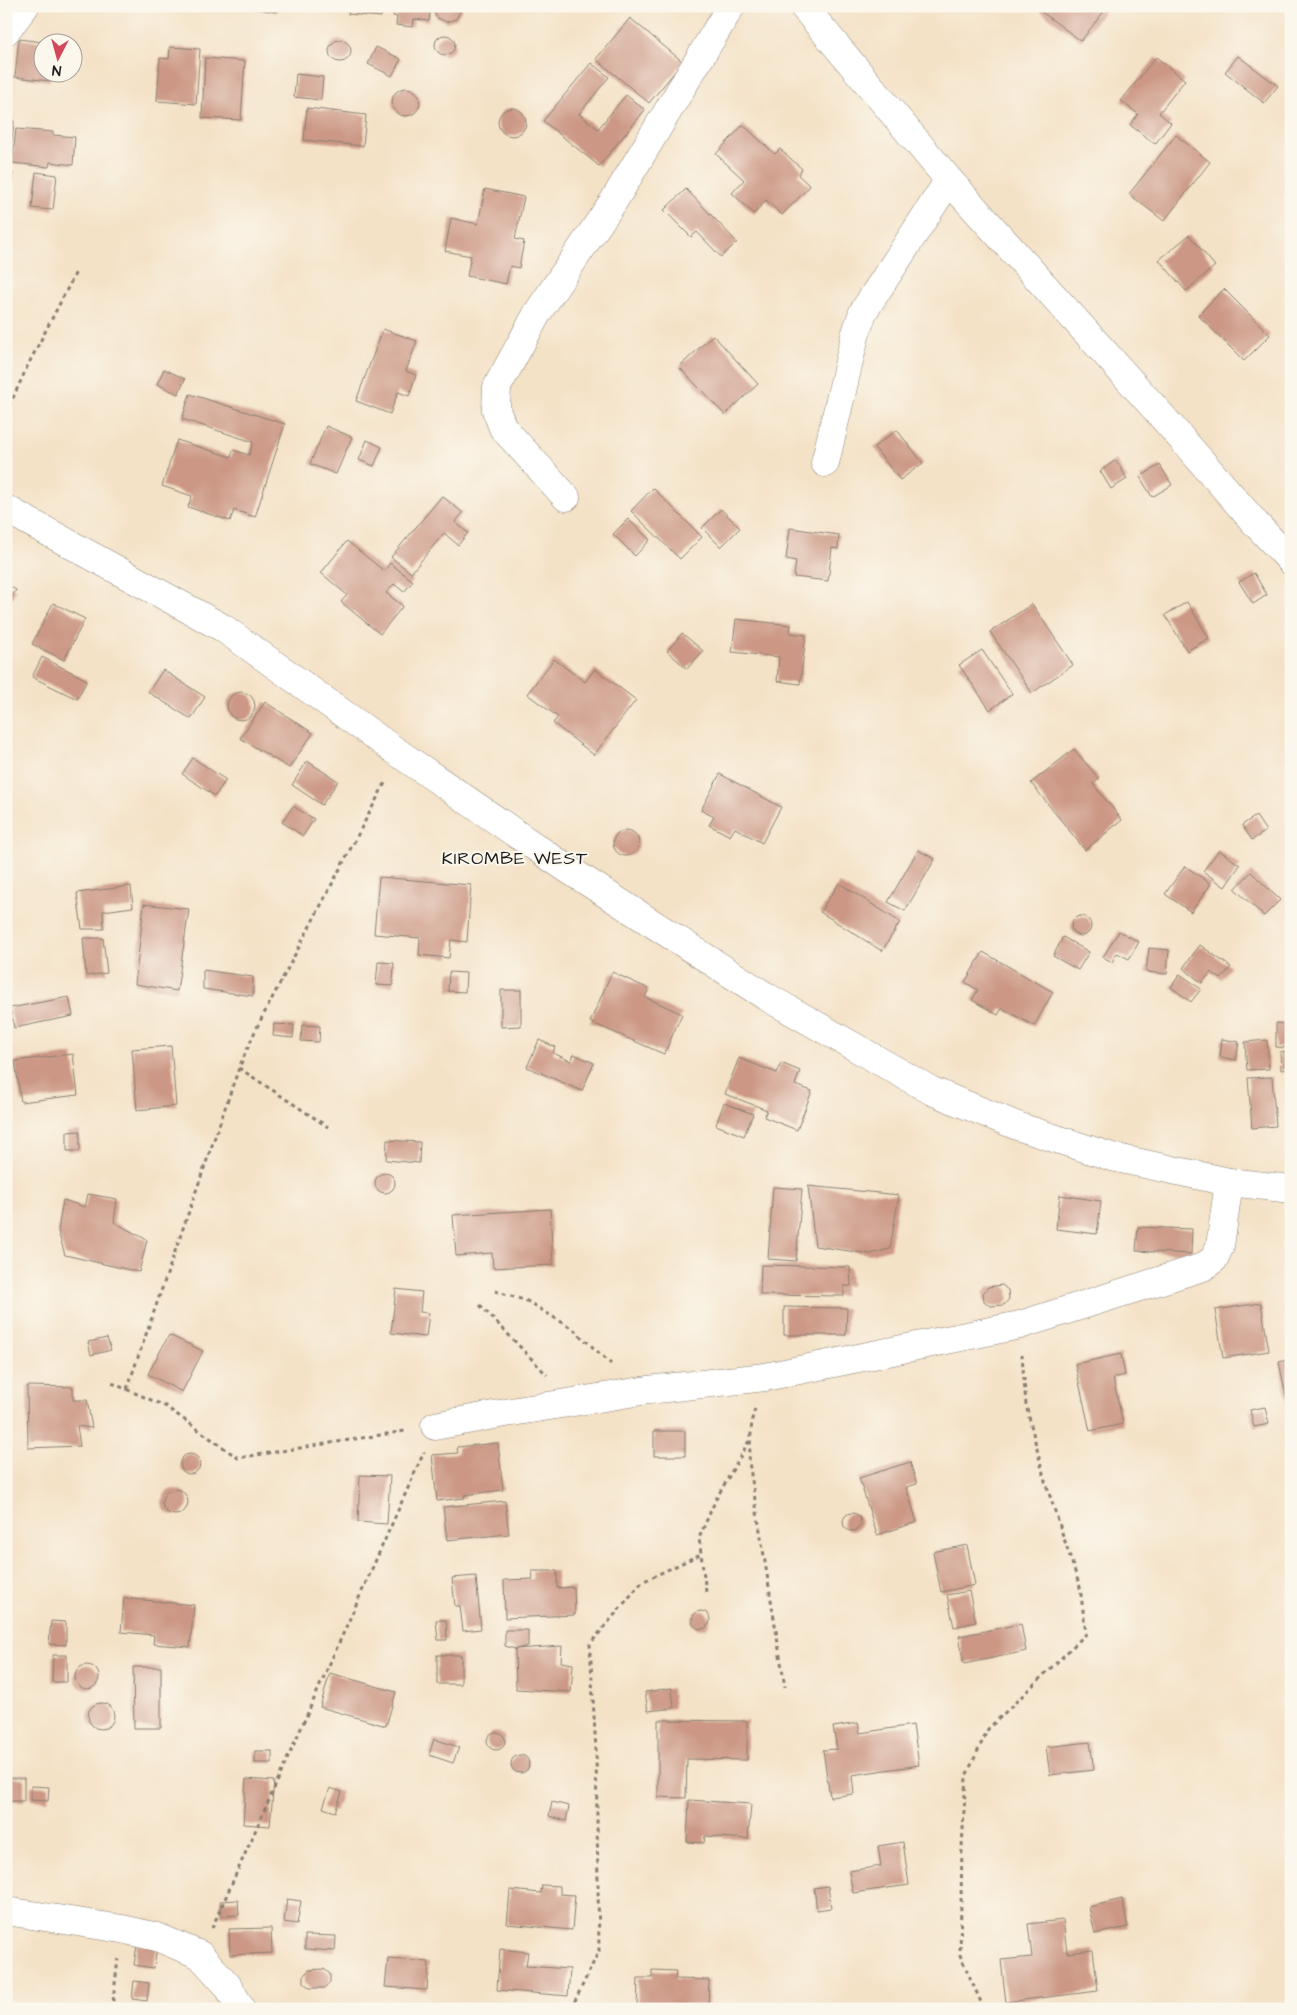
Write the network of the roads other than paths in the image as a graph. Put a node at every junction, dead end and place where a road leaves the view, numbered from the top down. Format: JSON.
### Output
{"nodes":[{"id":1,"x":25,"y":6,"type":"edge"},
{"id":2,"x":731,"y":6,"type":"edge"},
{"id":3,"x":803,"y":6,"type":"edge"},
{"id":4,"x":6,"y":30,"type":"edge"},
{"id":5,"x":949,"y":180,"type":"junction"},
{"id":6,"x":825,"y":463,"type":"dead end"},
{"id":7,"x":566,"y":497,"type":"dead end"},
{"id":8,"x":6,"y":509,"type":"edge"},
{"id":9,"x":1291,"y":560,"type":"edge"},
{"id":10,"x":1229,"y":1182,"type":"junction"},
{"id":11,"x":1291,"y":1188,"type":"edge"},
{"id":12,"x":435,"y":1426,"type":"road end"},
{"id":13,"x":6,"y":1911,"type":"edge"},
{"id":14,"x":241,"y":2009,"type":"edge"}],
"edges":[{"from":1,"to":4,"type":"street"},
{"from":2,"to":7,"type":"street"},
{"from":3,"to":5,"type":"street"},
{"from":5,"to":6,"type":"street"},
{"from":5,"to":9,"type":"street"},
{"from":8,"to":10,"type":"street"},
{"from":10,"to":11,"type":"street"},
{"from":10,"to":12,"type":"street"},
{"from":13,"to":14,"type":"street"}]}
